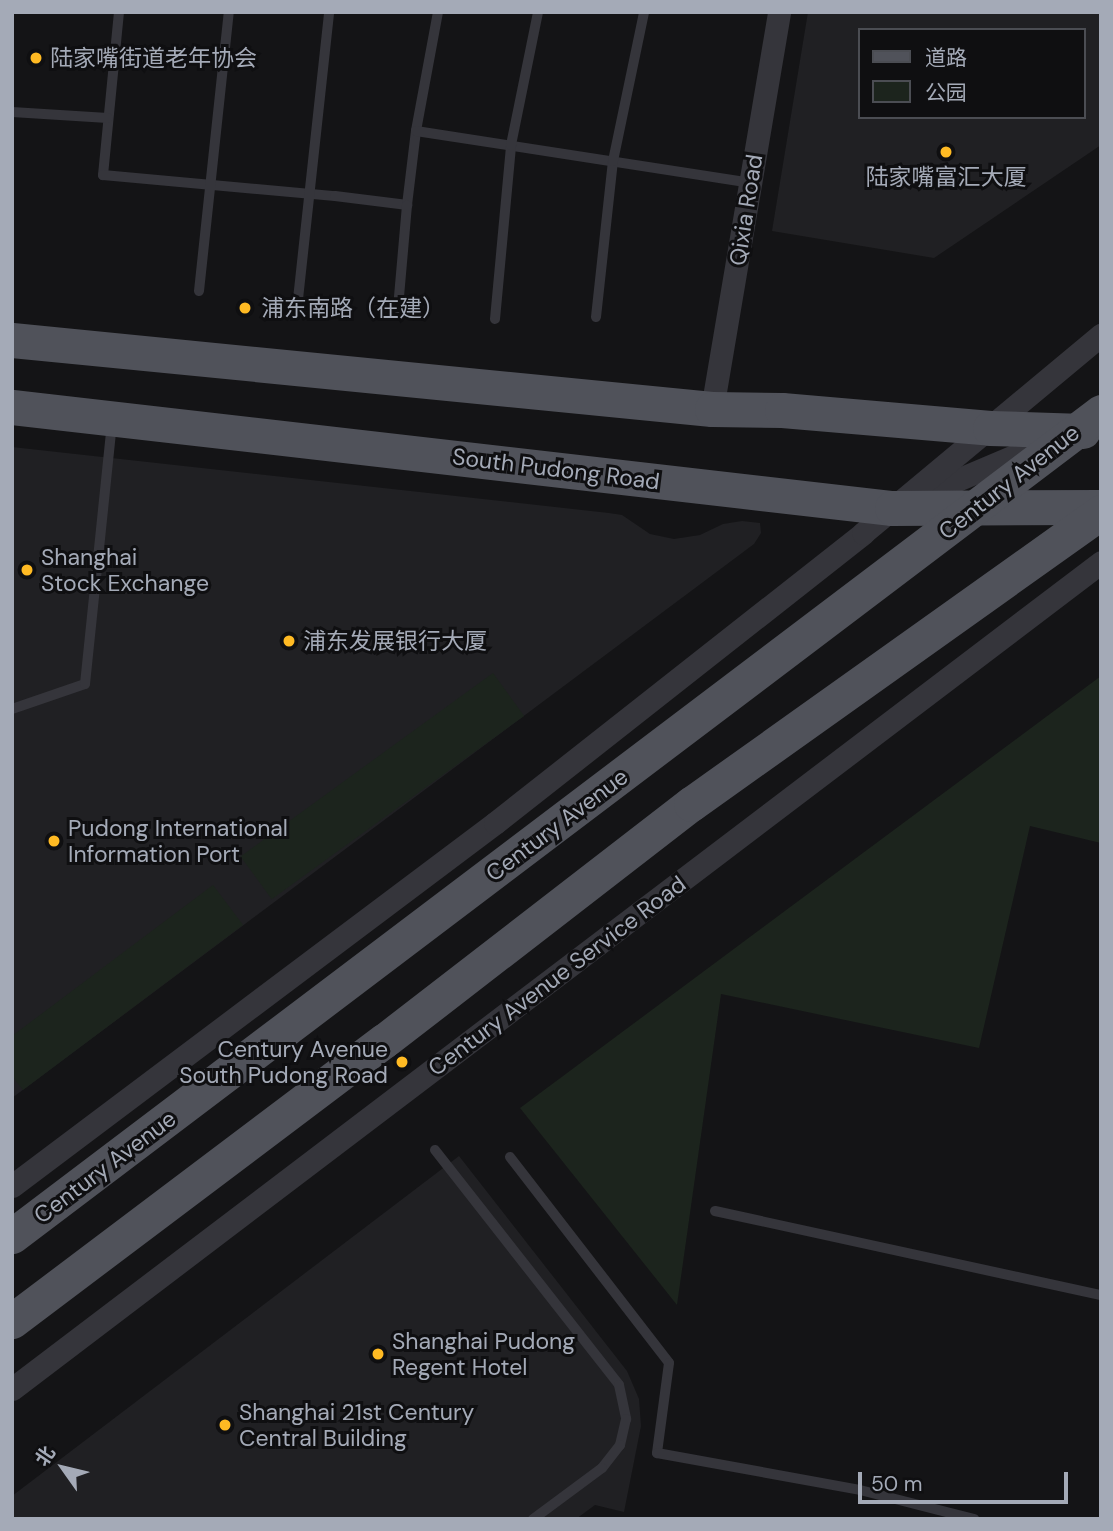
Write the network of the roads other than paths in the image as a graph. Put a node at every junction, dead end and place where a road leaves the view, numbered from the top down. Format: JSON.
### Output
{"nodes":[{"id":1,"x":119,"y":12,"type":"edge"},
{"id":2,"x":229,"y":12,"type":"edge"},
{"id":3,"x":329,"y":12,"type":"edge"},
{"id":4,"x":438,"y":12,"type":"edge"},
{"id":5,"x":538,"y":12,"type":"edge"},
{"id":6,"x":644,"y":12,"type":"edge"},
{"id":7,"x":779,"y":12,"type":"edge"},
{"id":8,"x":12,"y":112,"type":"edge"},
{"id":9,"x":108,"y":118,"type":"junction"},
{"id":10,"x":416,"y":131,"type":"junction"},
{"id":11,"x":512,"y":145,"type":"junction"},
{"id":12,"x":613,"y":161,"type":"junction"},
{"id":13,"x":750,"y":183,"type":"junction"},
{"id":14,"x":211,"y":185,"type":"junction"},
{"id":15,"x":310,"y":193,"type":"junction"},
{"id":16,"x":407,"y":205,"type":"junction"},
{"id":17,"x":199,"y":291,"type":"dead end"},
{"id":18,"x":298,"y":299,"type":"dead end"},
{"id":19,"x":398,"y":308,"type":"dead end"},
{"id":20,"x":596,"y":317,"type":"dead end"},
{"id":21,"x":495,"y":319,"type":"dead end"},
{"id":22,"x":1101,"y":335,"type":"edge"},
{"id":23,"x":12,"y":340,"type":"edge"},
{"id":24,"x":12,"y":407,"type":"edge"},
{"id":25,"x":712,"y":409,"type":"junction"},
{"id":26,"x":112,"y":418,"type":"junction"},
{"id":27,"x":1092,"y":425,"type":"edge"},
{"id":28,"x":989,"y":428,"type":"junction"},
{"id":29,"x":892,"y":508,"type":"junction"},
{"id":30,"x":976,"y":508,"type":"junction"},
{"id":31,"x":1101,"y":510,"type":"edge"},
{"id":32,"x":1101,"y":562,"type":"edge"},
{"id":33,"x":12,"y":709,"type":"edge"},
{"id":34,"x":435,"y":1150,"type":"dead end"},
{"id":35,"x":510,"y":1157,"type":"dead end"},
{"id":36,"x":12,"y":1186,"type":"edge"},
{"id":37,"x":715,"y":1211,"type":"dead end"},
{"id":38,"x":12,"y":1236,"type":"edge"},
{"id":39,"x":1101,"y":1295,"type":"edge"},
{"id":40,"x":12,"y":1321,"type":"edge"},
{"id":41,"x":12,"y":1389,"type":"edge"},
{"id":42,"x":533,"y":1519,"type":"edge"},
{"id":43,"x":974,"y":1519,"type":"edge"}],
"edges":[{"from":1,"to":9,"type":"lane"},
{"from":2,"to":14,"type":"lane"},
{"from":3,"to":15,"type":"lane"},
{"from":4,"to":10,"type":"lane"},
{"from":5,"to":11,"type":"lane"},
{"from":6,"to":12,"type":"lane"},
{"from":7,"to":13,"type":"street","name":"Qixia Road"},
{"from":8,"to":9,"type":"lane"},
{"from":9,"to":14,"type":"lane"},
{"from":10,"to":11,"type":"lane"},
{"from":10,"to":16,"type":"lane"},
{"from":11,"to":12,"type":"lane"},
{"from":11,"to":21,"type":"lane"},
{"from":12,"to":13,"type":"lane"},
{"from":12,"to":20,"type":"lane"},
{"from":13,"to":25,"type":"street","name":"Qixia Road"},
{"from":14,"to":15,"type":"lane"},
{"from":14,"to":17,"type":"lane"},
{"from":15,"to":16,"type":"lane"},
{"from":15,"to":18,"type":"lane"},
{"from":16,"to":19,"type":"lane"},
{"from":22,"to":28,"type":"street"},
{"from":23,"to":25,"type":"main road"},
{"from":24,"to":26,"type":"main road","name":"South Pudong Road"},
{"from":25,"to":28,"type":"main road"},
{"from":26,"to":29,"type":"main road","name":"South Pudong Road"},
{"from":26,"to":33,"type":"lane"},
{"from":27,"to":28,"type":"main road"},
{"from":27,"to":29,"type":"street"},
{"from":27,"to":30,"type":"main road","name":"Century Avenue"},
{"from":28,"to":29,"type":"street"},
{"from":29,"to":30,"type":"main road","name":"South Pudong Road"},
{"from":29,"to":36,"type":"street"},
{"from":30,"to":31,"type":"main road","name":"South Pudong Road"},
{"from":30,"to":38,"type":"main road","name":"Century Avenue"},
{"from":31,"to":40,"type":"main road"},
{"from":32,"to":41,"type":"street","name":"Century Avenue Service Road"},
{"from":34,"to":42,"type":"lane"},
{"from":35,"to":43,"type":"lane"},
{"from":37,"to":39,"type":"lane"}]}
